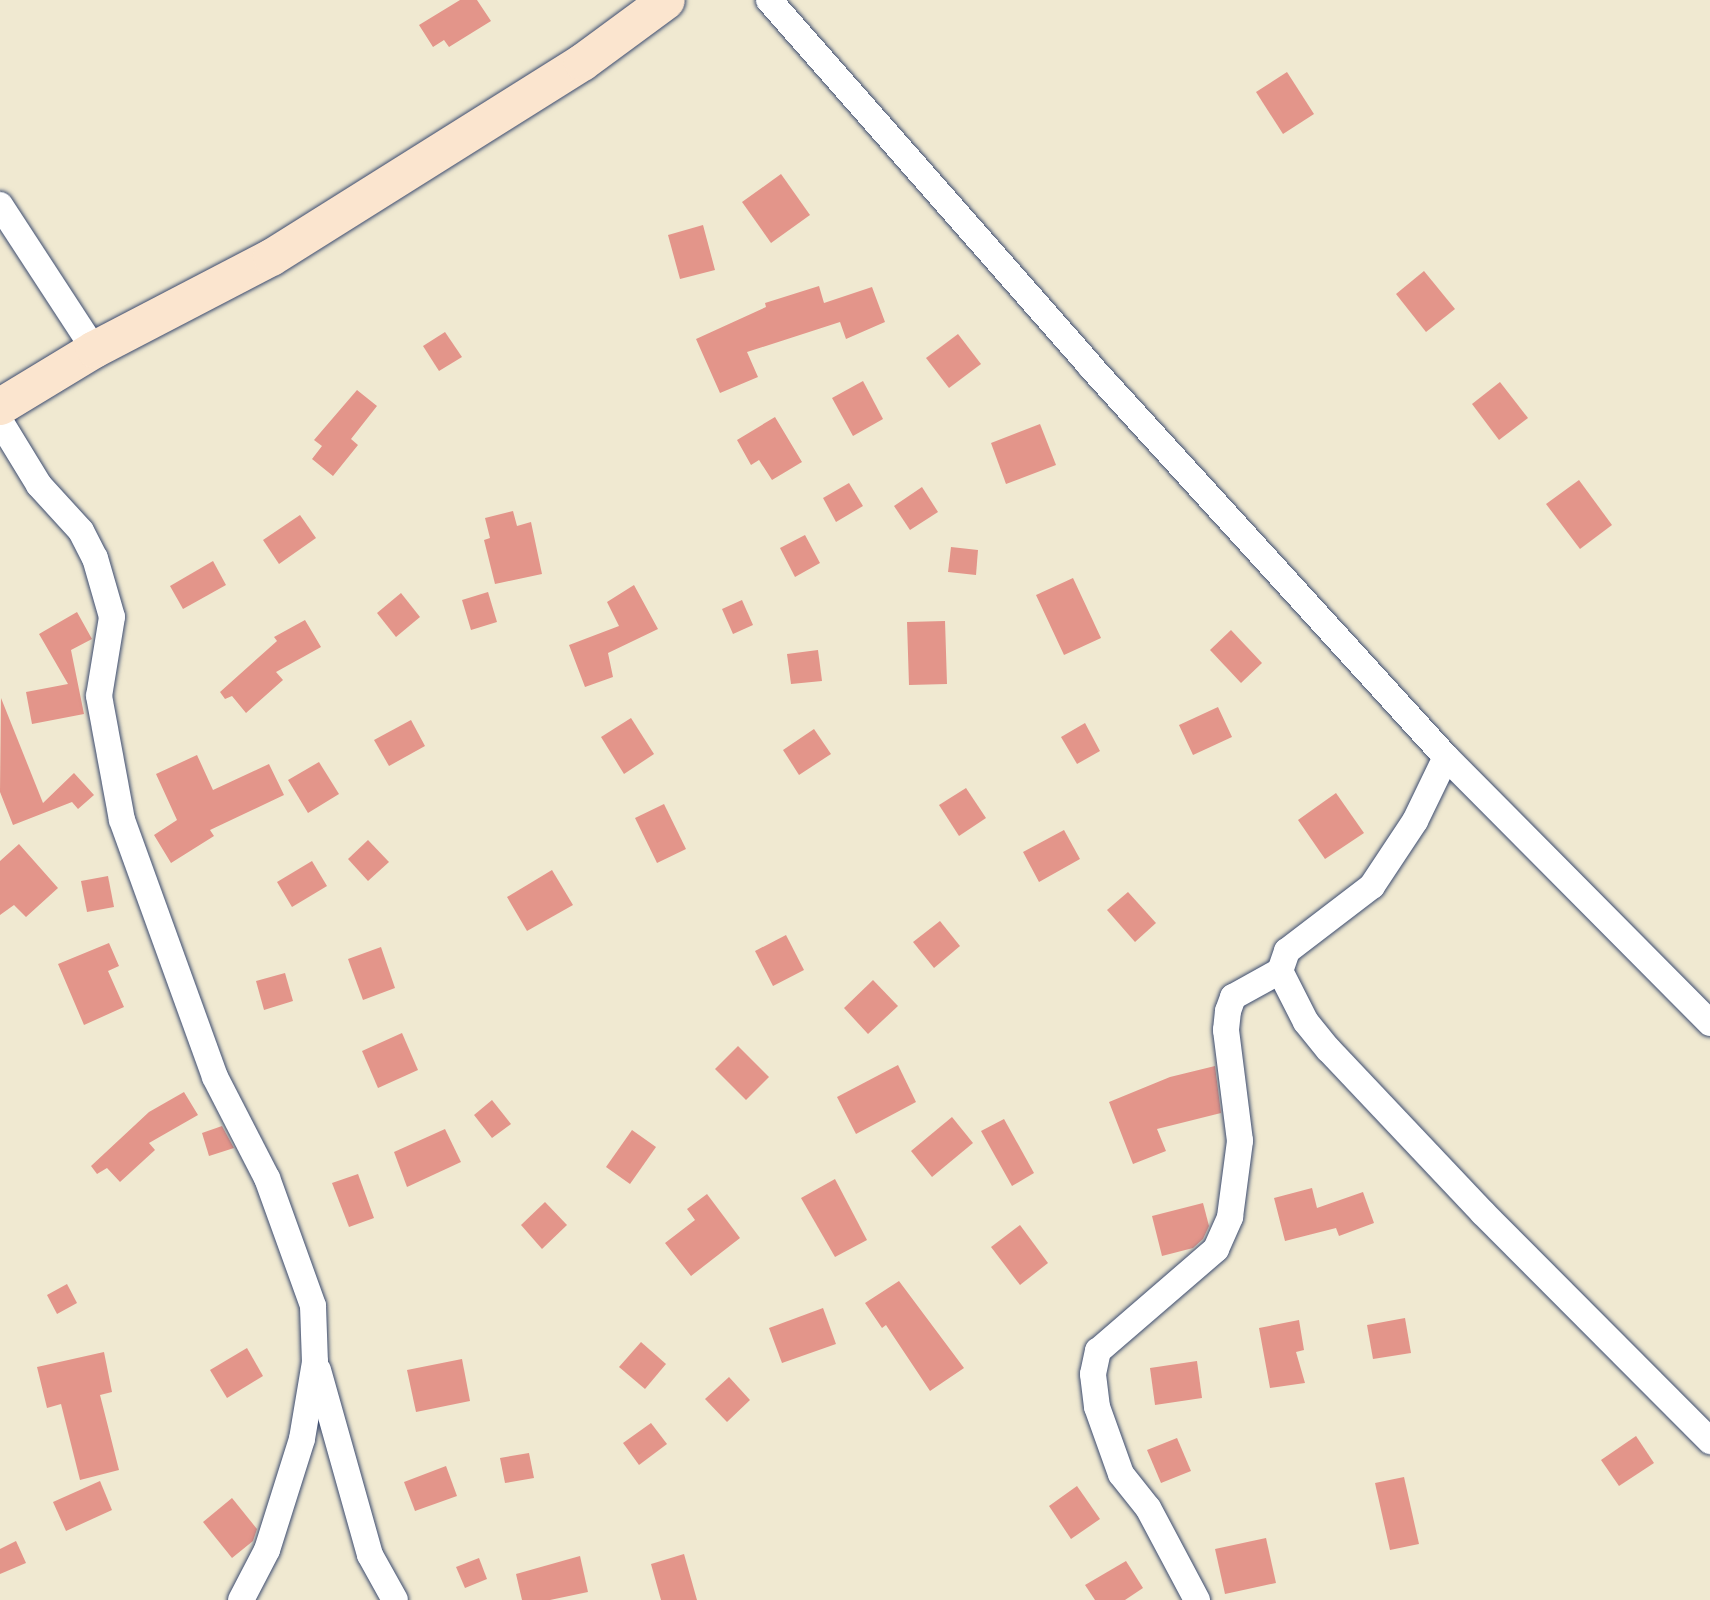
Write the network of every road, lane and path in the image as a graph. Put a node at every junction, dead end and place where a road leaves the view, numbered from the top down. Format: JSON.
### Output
{"nodes":[{"id":1,"x":666,"y":0,"type":"edge"},
{"id":2,"x":769,"y":0,"type":"edge"},
{"id":3,"x":0,"y":205,"type":"edge"},
{"id":4,"x":94,"y":349,"type":"junction"},
{"id":5,"x":0,"y":405,"type":"edge"},
{"id":6,"x":0,"y":421,"type":"edge"},
{"id":7,"x":1446,"y":757,"type":"junction"},
{"id":8,"x":1280,"y":971,"type":"junction"},
{"id":9,"x":1710,"y":1023,"type":"edge"},
{"id":10,"x":315,"y":1362,"type":"junction"},
{"id":11,"x":1710,"y":1441,"type":"edge"},
{"id":12,"x":241,"y":1600,"type":"edge"},
{"id":13,"x":395,"y":1600,"type":"edge"},
{"id":14,"x":1197,"y":1600,"type":"edge"}],
"edges":[{"from":1,"to":4,"type":"main road"},
{"from":2,"to":7,"type":"street"},
{"from":3,"to":4,"type":"street"},
{"from":4,"to":5,"type":"main road"},
{"from":6,"to":10,"type":"street"},
{"from":7,"to":8,"type":"street"},
{"from":7,"to":9,"type":"street"},
{"from":8,"to":11,"type":"street"},
{"from":8,"to":14,"type":"street"},
{"from":10,"to":12,"type":"street"},
{"from":10,"to":13,"type":"street"}]}
